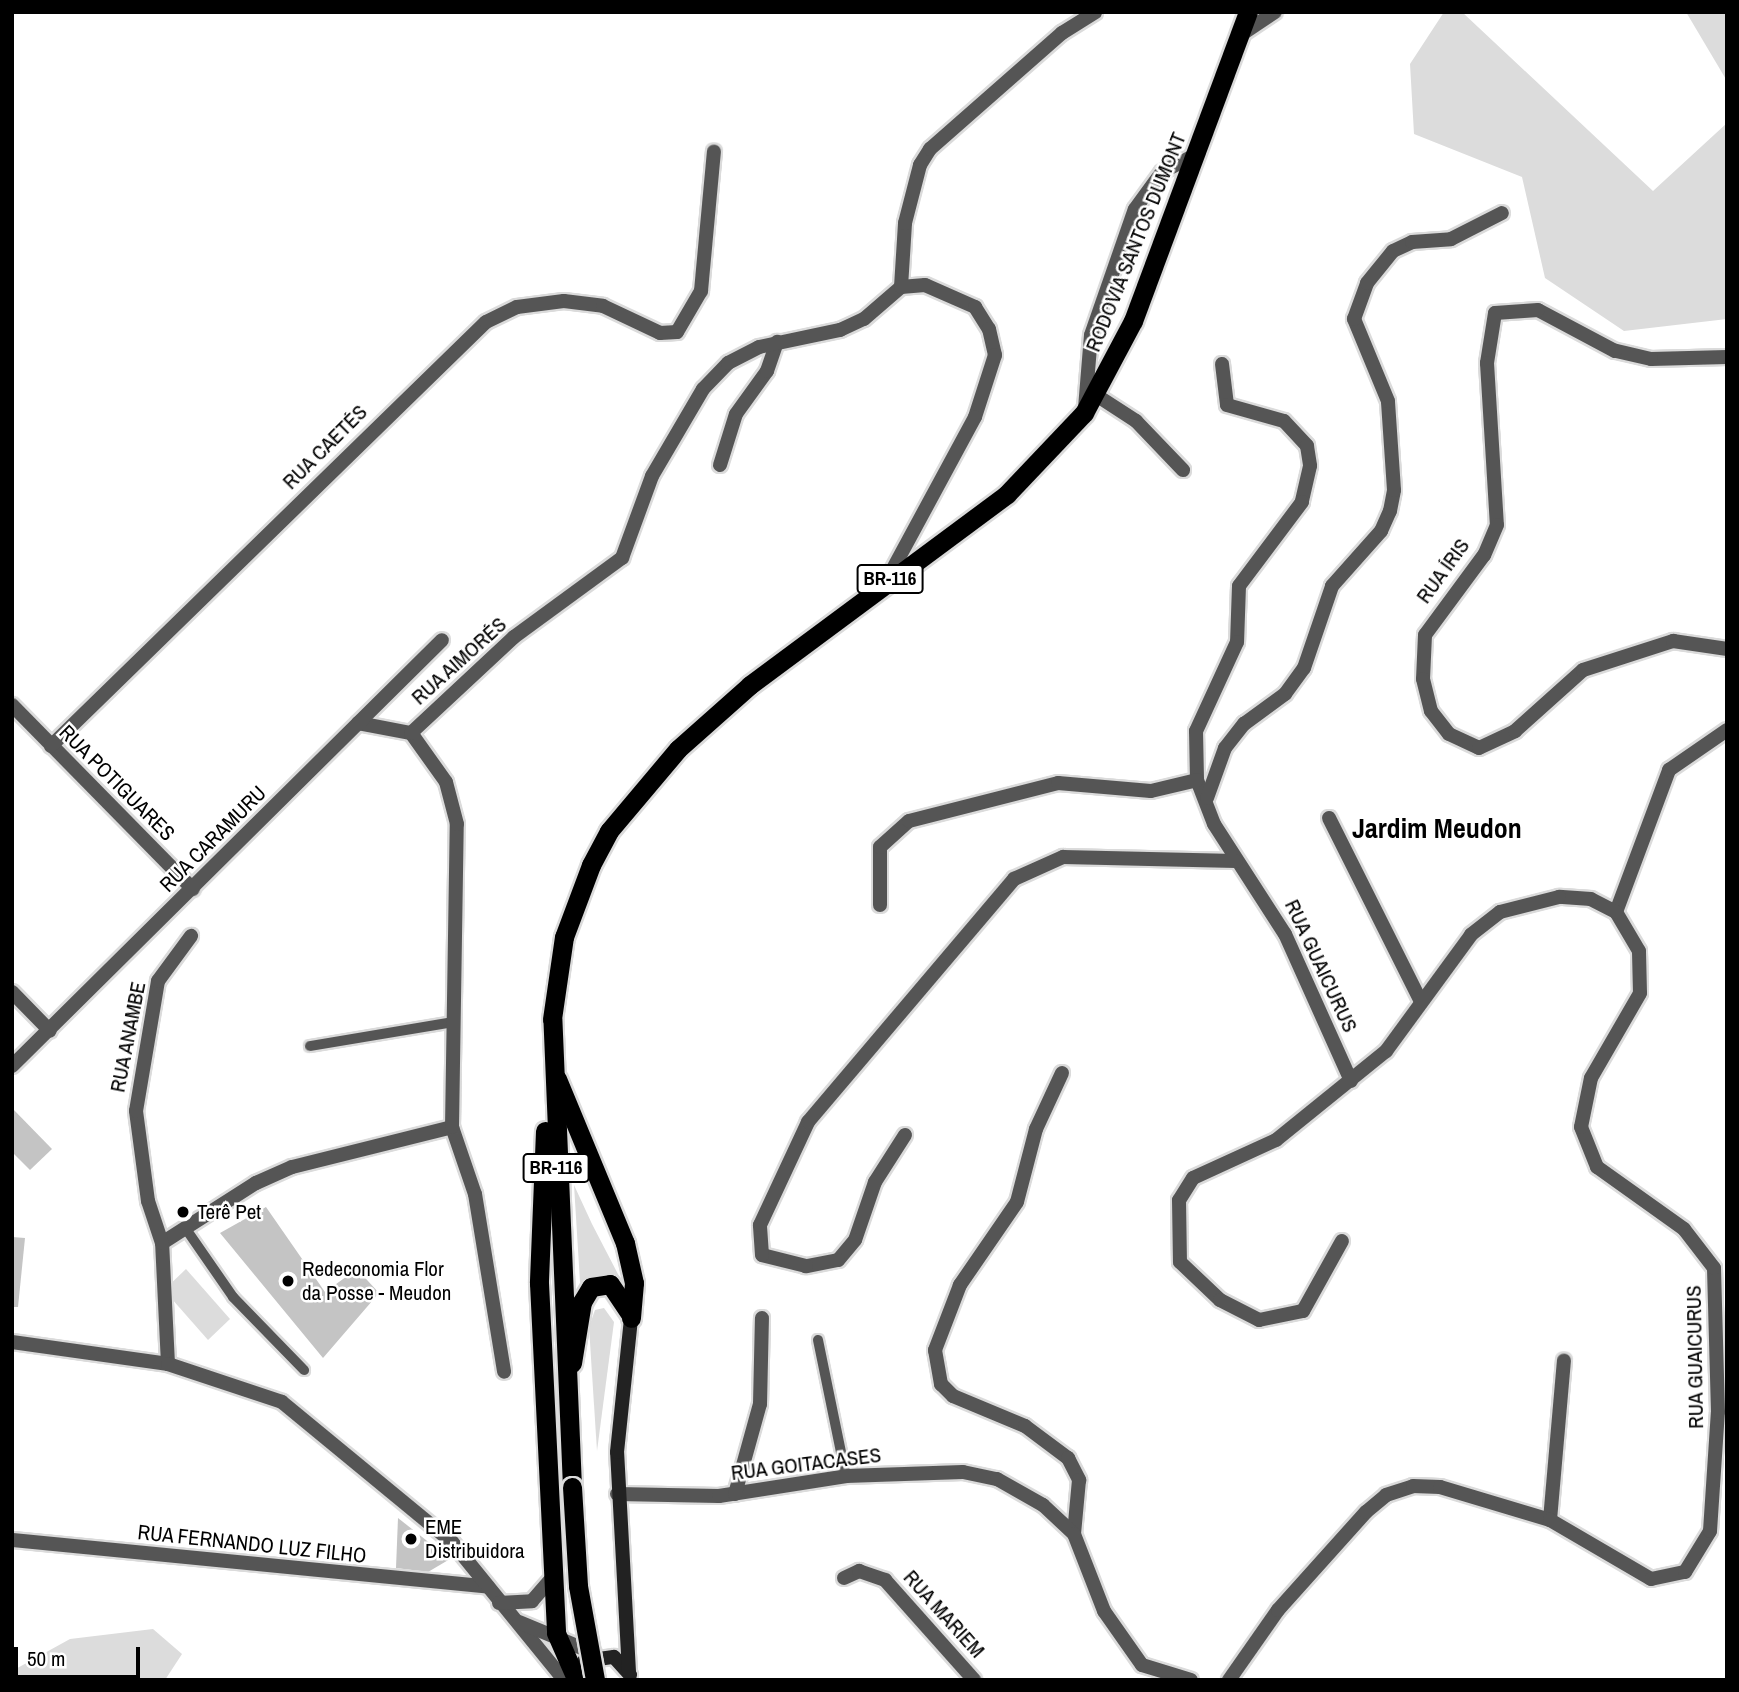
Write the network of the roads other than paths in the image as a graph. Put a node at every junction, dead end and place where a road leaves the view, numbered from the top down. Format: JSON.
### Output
{"nodes":[{"id":1,"x":1095,"y":12,"type":"edge"},
{"id":2,"x":1248,"y":12,"type":"edge"},
{"id":3,"x":1276,"y":12,"type":"edge"},
{"id":4,"x":1239,"y":36,"type":"junction"},
{"id":5,"x":714,"y":152,"type":"dead end"},
{"id":6,"x":1197,"y":154,"type":"junction"},
{"id":7,"x":1502,"y":213,"type":"dead end"},
{"id":8,"x":901,"y":287,"type":"junction"},
{"id":9,"x":777,"y":342,"type":"junction"},
{"id":10,"x":1727,"y":357,"type":"edge"},
{"id":11,"x":1222,"y":364,"type":"dead end"},
{"id":12,"x":1096,"y":395,"type":"junction"},
{"id":13,"x":1084,"y":413,"type":"junction"},
{"id":14,"x":720,"y":465,"type":"dead end"},
{"id":15,"x":1183,"y":470,"type":"dead end"},
{"id":16,"x":887,"y":581,"type":"junction"},
{"id":17,"x":442,"y":640,"type":"dead end"},
{"id":18,"x":1727,"y":649,"type":"edge"},
{"id":19,"x":12,"y":705,"type":"edge"},
{"id":20,"x":358,"y":723,"type":"junction"},
{"id":21,"x":1727,"y":730,"type":"edge"},
{"id":22,"x":411,"y":733,"type":"junction"},
{"id":23,"x":51,"y":746,"type":"junction"},
{"id":24,"x":1197,"y":780,"type":"junction"},
{"id":25,"x":1207,"y":798,"type":"junction"},
{"id":26,"x":1329,"y":818,"type":"dead end"},
{"id":27,"x":1236,"y":861,"type":"junction"},
{"id":28,"x":193,"y":889,"type":"junction"},
{"id":29,"x":880,"y":905,"type":"dead end"},
{"id":30,"x":1616,"y":912,"type":"junction"},
{"id":31,"x":191,"y":936,"type":"dead end"},
{"id":32,"x":12,"y":992,"type":"edge"},
{"id":33,"x":1421,"y":1002,"type":"junction"},
{"id":34,"x":453,"y":1023,"type":"junction"},
{"id":35,"x":50,"y":1031,"type":"junction"},
{"id":36,"x":310,"y":1046,"type":"dead end"},
{"id":37,"x":12,"y":1066,"type":"edge"},
{"id":38,"x":552,"y":1066,"type":"junction"},
{"id":39,"x":1062,"y":1073,"type":"dead end"},
{"id":40,"x":1351,"y":1081,"type":"junction"},
{"id":41,"x":452,"y":1127,"type":"junction"},
{"id":42,"x":905,"y":1135,"type":"dead end"},
{"id":43,"x":186,"y":1229,"type":"junction"},
{"id":44,"x":1342,"y":1241,"type":"dead end"},
{"id":45,"x":162,"y":1243,"type":"junction"},
{"id":46,"x":631,"y":1318,"type":"junction"},
{"id":47,"x":762,"y":1318,"type":"dead end"},
{"id":48,"x":818,"y":1340,"type":"dead end"},
{"id":49,"x":12,"y":1342,"type":"edge"},
{"id":50,"x":1563,"y":1361,"type":"dead end"},
{"id":51,"x":168,"y":1364,"type":"junction"},
{"id":52,"x":303,"y":1370,"type":"dead end"},
{"id":53,"x":504,"y":1372,"type":"dead end"},
{"id":54,"x":566,"y":1385,"type":"junction"},
{"id":55,"x":1722,"y":1412,"type":"edge"},
{"id":56,"x":846,"y":1476,"type":"junction"},
{"id":57,"x":617,"y":1494,"type":"junction"},
{"id":58,"x":735,"y":1494,"type":"junction"},
{"id":59,"x":1550,"y":1520,"type":"junction"},
{"id":60,"x":1074,"y":1534,"type":"junction"},
{"id":61,"x":12,"y":1540,"type":"edge"},
{"id":62,"x":556,"y":1574,"type":"junction"},
{"id":63,"x":844,"y":1578,"type":"dead end"},
{"id":64,"x":488,"y":1587,"type":"junction"},
{"id":65,"x":499,"y":1603,"type":"junction"},
{"id":66,"x":518,"y":1622,"type":"junction"},
{"id":67,"x":627,"y":1627,"type":"junction"},
{"id":68,"x":556,"y":1633,"type":"junction"},
{"id":69,"x":597,"y":1655,"type":"junction"},
{"id":70,"x":614,"y":1657,"type":"junction"},
{"id":71,"x":630,"y":1676,"type":"edge"},
{"id":72,"x":570,"y":1678,"type":"edge"},
{"id":73,"x":595,"y":1680,"type":"edge"},
{"id":74,"x":974,"y":1680,"type":"edge"},
{"id":75,"x":1191,"y":1680,"type":"edge"},
{"id":76,"x":1229,"y":1680,"type":"edge"}],
"edges":[{"from":1,"to":8,"type":"street"},
{"from":2,"to":4,"type":"highway","name":"RODOVIA SANTOS DUMONT","number":"BR-116"},
{"from":3,"to":4,"type":"street"},
{"from":4,"to":6,"type":"highway","name":"RODOVIA SANTOS DUMONT","number":"BR-116"},
{"from":5,"to":23,"type":"street","name":"RUA CAETÉS"},
{"from":6,"to":12,"type":"highway","name":"RODOVIA SANTOS DUMONT","number":"BR-116"},
{"from":6,"to":13,"type":"street"},
{"from":7,"to":25,"type":"street"},
{"from":8,"to":9,"type":"street","name":"RUA AIMORÉS"},
{"from":8,"to":16,"type":"street"},
{"from":9,"to":14,"type":"street"},
{"from":9,"to":22,"type":"street","name":"RUA AIMORÉS"},
{"from":10,"to":18,"type":"street","name":"RUA ÍRIS"},
{"from":11,"to":24,"type":"street"},
{"from":12,"to":13,"type":"highway","name":"RODOVIA SANTOS DUMONT","number":"BR-116"},
{"from":12,"to":15,"type":"street"},
{"from":13,"to":16,"type":"highway","name":"RODOVIA SANTOS DUMONT","number":"BR-116"},
{"from":16,"to":38,"type":"highway","name":"RODOVIA SANTOS DUMONT","number":"BR-116"},
{"from":17,"to":20,"type":"street","name":"RUA CARAMURU"},
{"from":19,"to":23,"type":"street","name":"RUA POTIGUARES"},
{"from":20,"to":22,"type":"street"},
{"from":20,"to":28,"type":"street","name":"RUA CARAMURU"},
{"from":21,"to":30,"type":"street"},
{"from":22,"to":34,"type":"street","name":"RUA AIMORÉS"},
{"from":23,"to":28,"type":"street","name":"RUA POTIGUARES"},
{"from":24,"to":25,"type":"street","name":"RUA GUAICURUS"},
{"from":24,"to":29,"type":"street"},
{"from":25,"to":27,"type":"street","name":"RUA GUAICURUS"},
{"from":26,"to":33,"type":"street"},
{"from":27,"to":40,"type":"street","name":"RUA GUAICURUS"},
{"from":27,"to":42,"type":"street"},
{"from":28,"to":35,"type":"street","name":"RUA CARAMURU"},
{"from":30,"to":33,"type":"street"},
{"from":30,"to":55,"type":"street","name":"RUA GUAICURUS"},
{"from":31,"to":45,"type":"street","name":"RUA ANAMBE"},
{"from":32,"to":35,"type":"street"},
{"from":33,"to":40,"type":"street"},
{"from":34,"to":36,"type":"lane"},
{"from":34,"to":41,"type":"street","name":"RUA AIMORÉS"},
{"from":35,"to":37,"type":"street","name":"RUA CARAMURU"},
{"from":38,"to":46,"type":"highway"},
{"from":38,"to":54,"type":"highway","name":"RODOVIA SANTOS DUMONT","number":"BR-116"},
{"from":38,"to":62,"type":"highway"},
{"from":39,"to":60,"type":"street"},
{"from":40,"to":44,"type":"street"},
{"from":41,"to":43,"type":"street"},
{"from":41,"to":53,"type":"street","name":"RUA AIMORÉS"},
{"from":43,"to":45,"type":"street"},
{"from":43,"to":52,"type":"lane"},
{"from":45,"to":51,"type":"street","name":"RUA ANAMBE"},
{"from":46,"to":54,"type":"highway"},
{"from":46,"to":57,"type":"main road"},
{"from":47,"to":58,"type":"street"},
{"from":48,"to":56,"type":"lane"},
{"from":49,"to":51,"type":"street"},
{"from":50,"to":59,"type":"street"},
{"from":51,"to":64,"type":"street"},
{"from":54,"to":73,"type":"highway","number":"BR-116","bridge":true},
{"from":55,"to":59,"type":"street","name":"RUA GUAICURUS"},
{"from":56,"to":58,"type":"street","name":"RUA GOITACASES"},
{"from":56,"to":60,"type":"street","name":"RUA GOITACASES"},
{"from":57,"to":58,"type":"street","name":"RUA GOITACASES"},
{"from":57,"to":67,"type":"main road"},
{"from":59,"to":76,"type":"street","name":"RUA GUAICURUS"},
{"from":60,"to":75,"type":"street","name":"RUA GOITACASES"},
{"from":61,"to":64,"type":"street","name":"RUA FERNANDO LUZ FILHO"},
{"from":62,"to":65,"type":"street"},
{"from":62,"to":68,"type":"highway"},
{"from":63,"to":74,"type":"street","name":"RUA MARIEM"},
{"from":64,"to":65,"type":"street"},
{"from":65,"to":66,"type":"street"},
{"from":66,"to":68,"type":"street"},
{"from":66,"to":72,"type":"street"},
{"from":67,"to":70,"type":"main road"},
{"from":67,"to":71,"type":"main road"},
{"from":68,"to":69,"type":"street"},
{"from":68,"to":72,"type":"highway"},
{"from":69,"to":70,"type":"main road"},
{"from":69,"to":72,"type":"main road"},
{"from":70,"to":71,"type":"main road"}]}
